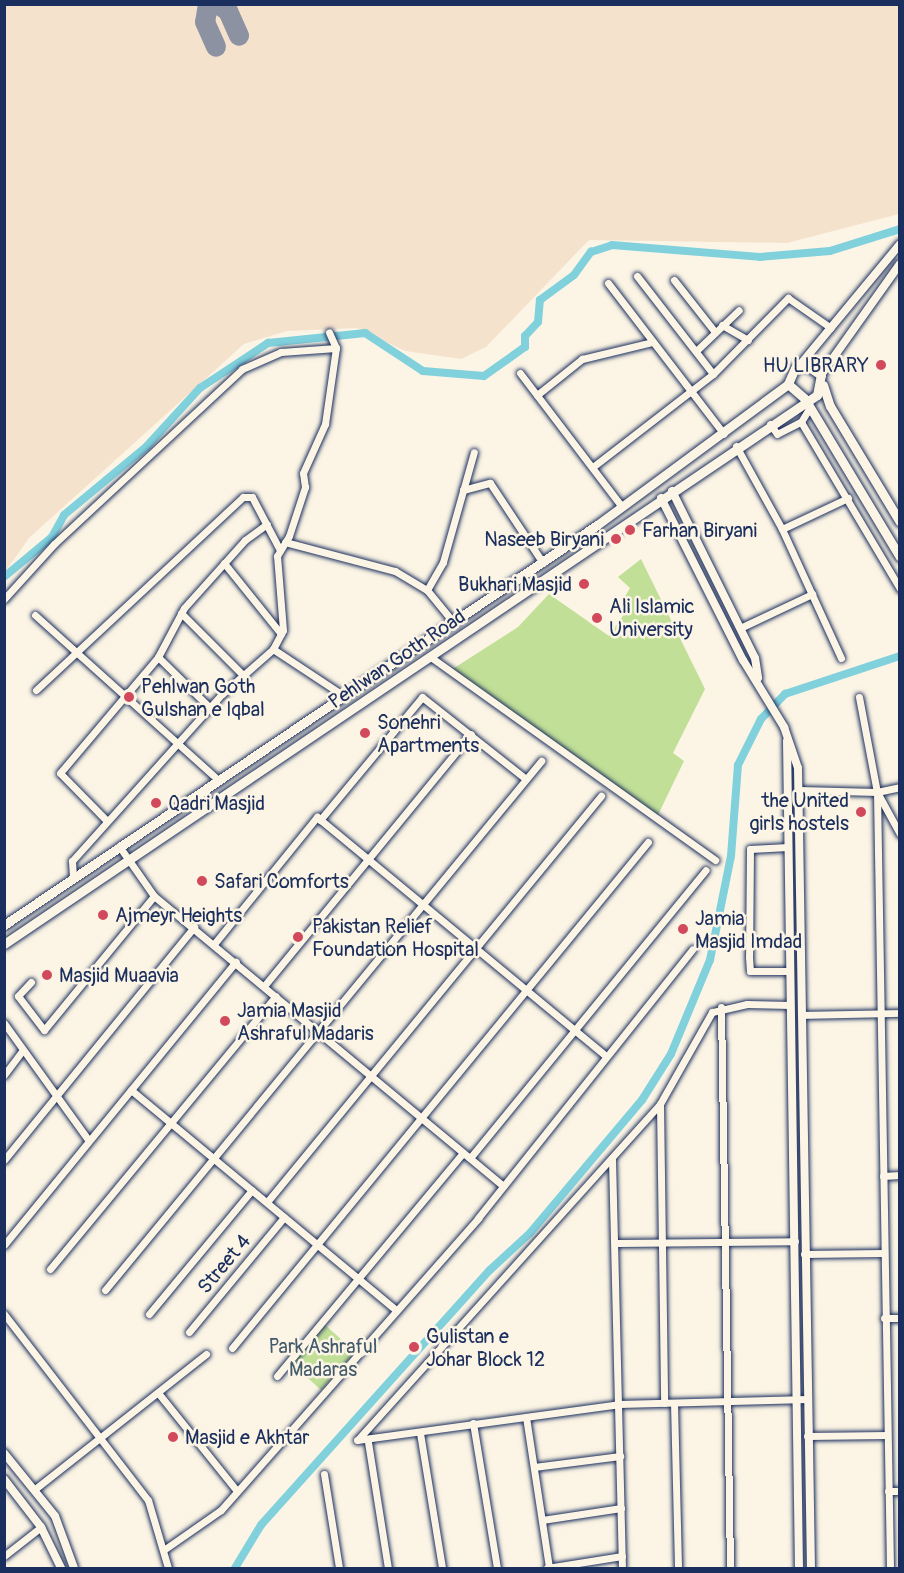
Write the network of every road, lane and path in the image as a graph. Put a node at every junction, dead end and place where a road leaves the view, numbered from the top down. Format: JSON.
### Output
{"nodes":[{"id":1,"x":900,"y":244,"type":"edge"},
{"id":2,"x":900,"y":264,"type":"edge"},
{"id":3,"x":637,"y":276,"type":"dead end"},
{"id":4,"x":674,"y":280,"type":"dead end"},
{"id":5,"x":608,"y":283,"type":"dead end"},
{"id":6,"x":739,"y":310,"type":"dead end"},
{"id":7,"x":722,"y":325,"type":"junction"},
{"id":8,"x":831,"y":328,"type":"junction"},
{"id":9,"x":329,"y":332,"type":"dead end"},
{"id":10,"x":715,"y":332,"type":"junction"},
{"id":11,"x":748,"y":340,"type":"junction"},
{"id":12,"x":653,"y":342,"type":"junction"},
{"id":13,"x":335,"y":345,"type":"junction"},
{"id":14,"x":696,"y":351,"type":"junction"},
{"id":15,"x":800,"y":365,"type":"junction"},
{"id":16,"x":520,"y":373,"type":"dead end"},
{"id":17,"x":713,"y":374,"type":"junction"},
{"id":18,"x":822,"y":380,"type":"junction"},
{"id":19,"x":788,"y":384,"type":"junction"},
{"id":20,"x":692,"y":392,"type":"junction"},
{"id":21,"x":537,"y":395,"type":"junction"},
{"id":22,"x":807,"y":403,"type":"junction"},
{"id":23,"x":801,"y":422,"type":"junction"},
{"id":24,"x":769,"y":423,"type":"junction"},
{"id":25,"x":724,"y":434,"type":"junction"},
{"id":26,"x":736,"y":446,"type":"junction"},
{"id":27,"x":474,"y":452,"type":"dead end"},
{"id":28,"x":594,"y":466,"type":"junction"},
{"id":29,"x":463,"y":490,"type":"junction"},
{"id":30,"x":672,"y":491,"type":"junction"},
{"id":31,"x":661,"y":498,"type":"junction"},
{"id":32,"x":848,"y":498,"type":"junction"},
{"id":33,"x":622,"y":507,"type":"junction"},
{"id":34,"x":900,"y":522,"type":"edge"},
{"id":35,"x":267,"y":524,"type":"junction"},
{"id":36,"x":782,"y":529,"type":"junction"},
{"id":37,"x":588,"y":531,"type":"junction"},
{"id":38,"x":285,"y":542,"type":"junction"},
{"id":39,"x":596,"y":543,"type":"junction"},
{"id":40,"x":280,"y":550,"type":"junction"},
{"id":41,"x":900,"y":557,"type":"edge"},
{"id":42,"x":543,"y":562,"type":"junction"},
{"id":43,"x":224,"y":563,"type":"junction"},
{"id":44,"x":900,"y":589,"type":"edge"},
{"id":45,"x":427,"y":590,"type":"junction"},
{"id":46,"x":813,"y":594,"type":"junction"},
{"id":47,"x":4,"y":599,"type":"edge"},
{"id":48,"x":181,"y":613,"type":"junction"},
{"id":49,"x":35,"y":615,"type":"dead end"},
{"id":50,"x":454,"y":623,"type":"junction"},
{"id":51,"x":741,"y":628,"type":"junction"},
{"id":52,"x":281,"y":634,"type":"junction"},
{"id":53,"x":273,"y":649,"type":"junction"},
{"id":54,"x":80,"y":653,"type":"junction"},
{"id":55,"x":158,"y":657,"type":"junction"},
{"id":56,"x":432,"y":658,"type":"junction"},
{"id":57,"x":841,"y":658,"type":"dead end"},
{"id":58,"x":244,"y":676,"type":"junction"},
{"id":59,"x":758,"y":678,"type":"junction"},
{"id":60,"x":36,"y":690,"type":"dead end"},
{"id":61,"x":126,"y":696,"type":"junction"},
{"id":62,"x":344,"y":696,"type":"junction"},
{"id":63,"x":859,"y":697,"type":"dead end"},
{"id":64,"x":210,"y":708,"type":"junction"},
{"id":65,"x":786,"y":731,"type":"junction"},
{"id":66,"x":471,"y":734,"type":"junction"},
{"id":67,"x":177,"y":743,"type":"junction"},
{"id":68,"x":541,"y":761,"type":"dead end"},
{"id":69,"x":216,"y":778,"type":"junction"},
{"id":70,"x":526,"y":779,"type":"junction"},
{"id":71,"x":900,"y":787,"type":"edge"},
{"id":72,"x":799,"y":790,"type":"junction"},
{"id":73,"x":877,"y":792,"type":"junction"},
{"id":74,"x":602,"y":796,"type":"dead end"},
{"id":75,"x":320,"y":820,"type":"junction"},
{"id":76,"x":107,"y":821,"type":"junction"},
{"id":77,"x":900,"y":834,"type":"edge"},
{"id":78,"x":648,"y":842,"type":"dead end"},
{"id":79,"x":119,"y":846,"type":"junction"},
{"id":80,"x":788,"y":847,"type":"junction"},
{"id":81,"x":129,"y":858,"type":"junction"},
{"id":82,"x":368,"y":860,"type":"junction"},
{"id":83,"x":715,"y":861,"type":"dead end"},
{"id":84,"x":706,"y":870,"type":"dead end"},
{"id":85,"x":73,"y":876,"type":"junction"},
{"id":86,"x":154,"y":896,"type":"junction"},
{"id":87,"x":40,"y":900,"type":"junction"},
{"id":88,"x":422,"y":904,"type":"junction"},
{"id":89,"x":49,"y":912,"type":"junction"},
{"id":90,"x":4,"y":925,"type":"edge"},
{"id":91,"x":194,"y":927,"type":"junction"},
{"id":92,"x":4,"y":944,"type":"edge"},
{"id":93,"x":214,"y":944,"type":"junction"},
{"id":94,"x":473,"y":948,"type":"junction"},
{"id":95,"x":693,"y":949,"type":"dead end"},
{"id":96,"x":236,"y":962,"type":"junction"},
{"id":97,"x":790,"y":971,"type":"junction"},
{"id":98,"x":32,"y":982,"type":"dead end"},
{"id":99,"x":264,"y":986,"type":"junction"},
{"id":100,"x":525,"y":990,"type":"junction"},
{"id":101,"x":276,"y":996,"type":"junction"},
{"id":102,"x":790,"y":1005,"type":"junction"},
{"id":103,"x":721,"y":1007,"type":"junction"},
{"id":104,"x":880,"y":1013,"type":"junction"},
{"id":105,"x":900,"y":1013,"type":"edge"},
{"id":106,"x":802,"y":1015,"type":"junction"},
{"id":107,"x":4,"y":1023,"type":"edge"},
{"id":108,"x":318,"y":1030,"type":"junction"},
{"id":109,"x":577,"y":1032,"type":"junction"},
{"id":110,"x":23,"y":1050,"type":"junction"},
{"id":111,"x":606,"y":1056,"type":"junction"},
{"id":112,"x":370,"y":1074,"type":"junction"},
{"id":113,"x":4,"y":1075,"type":"edge"},
{"id":114,"x":131,"y":1090,"type":"junction"},
{"id":115,"x":54,"y":1098,"type":"junction"},
{"id":116,"x":660,"y":1104,"type":"junction"},
{"id":117,"x":421,"y":1117,"type":"junction"},
{"id":118,"x":171,"y":1122,"type":"junction"},
{"id":119,"x":89,"y":1141,"type":"junction"},
{"id":120,"x":463,"y":1153,"type":"junction"},
{"id":121,"x":214,"y":1158,"type":"junction"},
{"id":122,"x":470,"y":1158,"type":"junction"},
{"id":123,"x":612,"y":1159,"type":"junction"},
{"id":124,"x":4,"y":1160,"type":"edge"},
{"id":125,"x":900,"y":1175,"type":"edge"},
{"id":126,"x":883,"y":1176,"type":"junction"},
{"id":127,"x":503,"y":1186,"type":"junction"},
{"id":128,"x":252,"y":1190,"type":"junction"},
{"id":129,"x":798,"y":1193,"type":"junction"},
{"id":130,"x":267,"y":1202,"type":"junction"},
{"id":131,"x":284,"y":1217,"type":"junction"},
{"id":132,"x":795,"y":1241,"type":"junction"},
{"id":133,"x":727,"y":1242,"type":"junction"},
{"id":134,"x":618,"y":1243,"type":"junction"},
{"id":135,"x":661,"y":1244,"type":"junction"},
{"id":136,"x":4,"y":1245,"type":"edge"},
{"id":137,"x":317,"y":1245,"type":"junction"},
{"id":138,"x":883,"y":1252,"type":"junction"},
{"id":139,"x":804,"y":1254,"type":"junction"},
{"id":140,"x":50,"y":1269,"type":"dead end"},
{"id":141,"x":357,"y":1278,"type":"junction"},
{"id":142,"x":105,"y":1290,"type":"dead end"},
{"id":143,"x":396,"y":1310,"type":"junction"},
{"id":144,"x":4,"y":1314,"type":"edge"},
{"id":145,"x":149,"y":1314,"type":"dead end"},
{"id":146,"x":884,"y":1318,"type":"junction"},
{"id":147,"x":900,"y":1318,"type":"edge"},
{"id":148,"x":189,"y":1332,"type":"dead end"},
{"id":149,"x":232,"y":1348,"type":"dead end"},
{"id":150,"x":206,"y":1354,"type":"dead end"},
{"id":151,"x":277,"y":1376,"type":"dead end"},
{"id":152,"x":159,"y":1394,"type":"junction"},
{"id":153,"x":795,"y":1400,"type":"junction"},
{"id":154,"x":807,"y":1400,"type":"junction"},
{"id":155,"x":726,"y":1402,"type":"junction"},
{"id":156,"x":664,"y":1403,"type":"junction"},
{"id":157,"x":674,"y":1403,"type":"junction"},
{"id":158,"x":619,"y":1404,"type":"junction"},
{"id":159,"x":526,"y":1417,"type":"junction"},
{"id":160,"x":473,"y":1423,"type":"junction"},
{"id":161,"x":420,"y":1433,"type":"junction"},
{"id":162,"x":887,"y":1435,"type":"junction"},
{"id":163,"x":807,"y":1436,"type":"junction"},
{"id":164,"x":102,"y":1440,"type":"junction"},
{"id":165,"x":368,"y":1442,"type":"junction"},
{"id":166,"x":4,"y":1453,"type":"edge"},
{"id":167,"x":620,"y":1456,"type":"junction"},
{"id":168,"x":534,"y":1467,"type":"junction"},
{"id":169,"x":324,"y":1474,"type":"dead end"},
{"id":170,"x":4,"y":1479,"type":"edge"},
{"id":171,"x":35,"y":1489,"type":"junction"},
{"id":172,"x":237,"y":1491,"type":"junction"},
{"id":173,"x":888,"y":1491,"type":"junction"},
{"id":174,"x":900,"y":1491,"type":"edge"},
{"id":175,"x":621,"y":1508,"type":"junction"},
{"id":176,"x":542,"y":1520,"type":"junction"},
{"id":177,"x":41,"y":1527,"type":"junction"},
{"id":178,"x":165,"y":1549,"type":"junction"},
{"id":179,"x":4,"y":1556,"type":"edge"},
{"id":180,"x":622,"y":1556,"type":"junction"},
{"id":181,"x":548,"y":1568,"type":"edge"},
{"id":182,"x":61,"y":1569,"type":"edge"},
{"id":183,"x":74,"y":1569,"type":"edge"},
{"id":184,"x":168,"y":1569,"type":"edge"},
{"id":185,"x":339,"y":1569,"type":"edge"},
{"id":186,"x":388,"y":1569,"type":"edge"},
{"id":187,"x":442,"y":1569,"type":"edge"},
{"id":188,"x":497,"y":1569,"type":"edge"},
{"id":189,"x":622,"y":1569,"type":"edge"},
{"id":190,"x":678,"y":1569,"type":"edge"},
{"id":191,"x":730,"y":1569,"type":"edge"},
{"id":192,"x":799,"y":1569,"type":"edge"},
{"id":193,"x":811,"y":1569,"type":"edge"},
{"id":194,"x":890,"y":1569,"type":"edge"}],
"edges":[{"from":1,"to":8,"type":"street"},
{"from":2,"to":18,"type":"street"},
{"from":3,"to":14,"type":"street"},
{"from":4,"to":10,"type":"street"},
{"from":5,"to":12,"type":"street"},
{"from":6,"to":7,"type":"street"},
{"from":7,"to":10,"type":"street"},
{"from":7,"to":11,"type":"street"},
{"from":8,"to":11,"type":"street"},
{"from":8,"to":15,"type":"street"},
{"from":9,"to":13,"type":"street"},
{"from":10,"to":14,"type":"street"},
{"from":11,"to":17,"type":"street"},
{"from":12,"to":20,"type":"street"},
{"from":12,"to":21,"type":"street"},
{"from":13,"to":38,"type":"street"},
{"from":13,"to":47,"type":"street"},
{"from":14,"to":17,"type":"street"},
{"from":15,"to":18,"type":"main road"},
{"from":15,"to":19,"type":"main road"},
{"from":16,"to":21,"type":"street"},
{"from":17,"to":20,"type":"street"},
{"from":18,"to":22,"type":"main road"},
{"from":18,"to":34,"type":"main road"},
{"from":19,"to":22,"type":"main road"},
{"from":19,"to":25,"type":"main road","name":"Pehlwan Goth Road"},
{"from":20,"to":25,"type":"street"},
{"from":20,"to":28,"type":"street"},
{"from":21,"to":28,"type":"street"},
{"from":22,"to":23,"type":"street"},
{"from":22,"to":24,"type":"main road","name":"Pehlwan Goth Road"},
{"from":22,"to":41,"type":"main road"},
{"from":23,"to":24,"type":"street"},
{"from":23,"to":32,"type":"street"},
{"from":24,"to":26,"type":"main road","name":"Pehlwan Goth Road"},
{"from":25,"to":33,"type":"main road","name":"Pehlwan Goth Road"},
{"from":26,"to":30,"type":"main road","name":"Pehlwan Goth Road"},
{"from":26,"to":36,"type":"street"},
{"from":27,"to":29,"type":"street"},
{"from":28,"to":33,"type":"street"},
{"from":29,"to":42,"type":"street"},
{"from":29,"to":45,"type":"street"},
{"from":30,"to":31,"type":"main road","name":"Pehlwan Goth Road"},
{"from":30,"to":51,"type":"street"},
{"from":31,"to":39,"type":"main road","name":"Pehlwan Goth Road"},
{"from":31,"to":59,"type":"street"},
{"from":32,"to":36,"type":"street"},
{"from":32,"to":44,"type":"street"},
{"from":33,"to":37,"type":"main road","name":"Pehlwan Goth Road"},
{"from":35,"to":40,"type":"street"},
{"from":35,"to":43,"type":"street"},
{"from":35,"to":54,"type":"street"},
{"from":36,"to":46,"type":"street"},
{"from":37,"to":39,"type":"main road"},
{"from":37,"to":42,"type":"main road","name":"Pehlwan Goth Road"},
{"from":38,"to":40,"type":"street"},
{"from":38,"to":45,"type":"street"},
{"from":39,"to":56,"type":"main road","name":"Pehlwan Goth Road"},
{"from":40,"to":52,"type":"street"},
{"from":42,"to":50,"type":"main road","name":"Pehlwan Goth Road"},
{"from":43,"to":48,"type":"street"},
{"from":43,"to":52,"type":"street"},
{"from":45,"to":50,"type":"street"},
{"from":46,"to":51,"type":"street"},
{"from":46,"to":57,"type":"street"},
{"from":48,"to":55,"type":"street"},
{"from":48,"to":58,"type":"street"},
{"from":49,"to":54,"type":"street"},
{"from":50,"to":62,"type":"main road","name":"Pehlwan Goth Road"},
{"from":51,"to":59,"type":"street"},
{"from":52,"to":53,"type":"street"},
{"from":53,"to":58,"type":"street"},
{"from":53,"to":62,"type":"street"},
{"from":54,"to":60,"type":"street"},
{"from":54,"to":61,"type":"street"},
{"from":55,"to":61,"type":"street"},
{"from":55,"to":64,"type":"street"},
{"from":56,"to":81,"type":"main road","name":"Pehlwan Goth Road"},
{"from":56,"to":83,"type":"street"},
{"from":58,"to":64,"type":"street"},
{"from":59,"to":65,"type":"street"},
{"from":61,"to":67,"type":"street"},
{"from":61,"to":76,"type":"street"},
{"from":62,"to":69,"type":"main road","name":"Pehlwan Goth Road"},
{"from":63,"to":73,"type":"street"},
{"from":64,"to":67,"type":"street"},
{"from":65,"to":72,"type":"street"},
{"from":65,"to":80,"type":"street"},
{"from":66,"to":70,"type":"street"},
{"from":66,"to":75,"type":"street"},
{"from":66,"to":82,"type":"street"},
{"from":67,"to":69,"type":"street"},
{"from":67,"to":76,"type":"street"},
{"from":68,"to":70,"type":"street"},
{"from":69,"to":79,"type":"main road","name":"Pehlwan Goth Road"},
{"from":70,"to":88,"type":"street"},
{"from":71,"to":73,"type":"street"},
{"from":72,"to":73,"type":"street"},
{"from":72,"to":106,"type":"street"},
{"from":73,"to":77,"type":"street"},
{"from":73,"to":104,"type":"street"},
{"from":74,"to":94,"type":"street"},
{"from":75,"to":82,"type":"street"},
{"from":75,"to":93,"type":"street"},
{"from":76,"to":85,"type":"street"},
{"from":78,"to":100,"type":"street"},
{"from":79,"to":81,"type":"street"},
{"from":79,"to":85,"type":"main road","name":"Pehlwan Goth Road"},
{"from":80,"to":97,"type":"street"},
{"from":80,"to":97,"type":"street"},
{"from":81,"to":86,"type":"street"},
{"from":81,"to":89,"type":"main road","name":"Pehlwan Goth Road"},
{"from":82,"to":88,"type":"street"},
{"from":82,"to":99,"type":"street"},
{"from":84,"to":109,"type":"street"},
{"from":85,"to":87,"type":"main road","name":"Pehlwan Goth Road"},
{"from":86,"to":91,"type":"street"},
{"from":86,"to":98,"type":"street"},
{"from":87,"to":89,"type":"main road"},
{"from":87,"to":90,"type":"main road","name":"Pehlwan Goth Road"},
{"from":88,"to":94,"type":"street"},
{"from":88,"to":108,"type":"street"},
{"from":89,"to":92,"type":"main road","name":"Pehlwan Goth Road"},
{"from":91,"to":93,"type":"street"},
{"from":91,"to":115,"type":"street"},
{"from":93,"to":96,"type":"street"},
{"from":94,"to":100,"type":"street"},
{"from":94,"to":112,"type":"street"},
{"from":95,"to":111,"type":"street"},
{"from":96,"to":99,"type":"street"},
{"from":96,"to":114,"type":"street"},
{"from":97,"to":102,"type":"street"},
{"from":99,"to":101,"type":"street"},
{"from":100,"to":109,"type":"street"},
{"from":100,"to":117,"type":"street"},
{"from":101,"to":108,"type":"street"},
{"from":101,"to":118,"type":"street"},
{"from":102,"to":103,"type":"street"},
{"from":102,"to":129,"type":"street"},
{"from":103,"to":116,"type":"street"},
{"from":103,"to":133,"type":"street"},
{"from":104,"to":105,"type":"street"},
{"from":104,"to":106,"type":"street"},
{"from":104,"to":126,"type":"street"},
{"from":106,"to":129,"type":"street"},
{"from":107,"to":110,"type":"street"},
{"from":108,"to":112,"type":"street"},
{"from":108,"to":121,"type":"street"},
{"from":109,"to":111,"type":"street"},
{"from":109,"to":122,"type":"street"},
{"from":110,"to":113,"type":"street"},
{"from":110,"to":115,"type":"street"},
{"from":111,"to":127,"type":"street"},
{"from":112,"to":117,"type":"street"},
{"from":112,"to":130,"type":"street"},
{"from":114,"to":118,"type":"street"},
{"from":114,"to":119,"type":"street"},
{"from":115,"to":119,"type":"street"},
{"from":115,"to":124,"type":"street"},
{"from":116,"to":123,"type":"street"},
{"from":116,"to":135,"type":"street"},
{"from":117,"to":120,"type":"street"},
{"from":117,"to":137,"type":"street"},
{"from":118,"to":121,"type":"street"},
{"from":118,"to":140,"type":"street"},
{"from":119,"to":136,"type":"street"},
{"from":120,"to":122,"type":"street"},
{"from":120,"to":141,"type":"street"},
{"from":121,"to":128,"type":"street"},
{"from":121,"to":142,"type":"street"},
{"from":122,"to":127,"type":"street"},
{"from":123,"to":134,"type":"street"},
{"from":123,"to":165,"type":"street"},
{"from":125,"to":126,"type":"street"},
{"from":126,"to":138,"type":"street"},
{"from":127,"to":143,"type":"street"},
{"from":128,"to":130,"type":"street"},
{"from":128,"to":145,"type":"street"},
{"from":129,"to":132,"type":"street"},
{"from":129,"to":139,"type":"street"},
{"from":130,"to":131,"type":"street"},
{"from":131,"to":137,"type":"street"},
{"from":131,"to":148,"type":"street","name":"Street 4"},
{"from":132,"to":133,"type":"street"},
{"from":132,"to":153,"type":"street"},
{"from":133,"to":135,"type":"street"},
{"from":133,"to":155,"type":"street"},
{"from":134,"to":135,"type":"street"},
{"from":134,"to":158,"type":"street"},
{"from":135,"to":156,"type":"street"},
{"from":137,"to":141,"type":"street"},
{"from":137,"to":149,"type":"street"},
{"from":138,"to":139,"type":"street"},
{"from":138,"to":146,"type":"street"},
{"from":139,"to":154,"type":"street"},
{"from":141,"to":143,"type":"street"},
{"from":141,"to":151,"type":"street"},
{"from":143,"to":172,"type":"street"},
{"from":144,"to":164,"type":"street"},
{"from":146,"to":147,"type":"street"},
{"from":146,"to":162,"type":"street"},
{"from":150,"to":152,"type":"street"},
{"from":152,"to":164,"type":"street"},
{"from":152,"to":172,"type":"street"},
{"from":153,"to":154,"type":"street"},
{"from":153,"to":155,"type":"street"},
{"from":153,"to":192,"type":"street"},
{"from":154,"to":163,"type":"street"},
{"from":155,"to":157,"type":"street"},
{"from":155,"to":191,"type":"street"},
{"from":156,"to":157,"type":"street"},
{"from":156,"to":158,"type":"street"},
{"from":157,"to":190,"type":"street"},
{"from":158,"to":159,"type":"street"},
{"from":158,"to":167,"type":"street"},
{"from":159,"to":160,"type":"street"},
{"from":159,"to":168,"type":"street"},
{"from":160,"to":161,"type":"street"},
{"from":160,"to":188,"type":"street"},
{"from":161,"to":165,"type":"street"},
{"from":161,"to":187,"type":"street"},
{"from":162,"to":163,"type":"street"},
{"from":162,"to":173,"type":"street"},
{"from":163,"to":193,"type":"street"},
{"from":164,"to":171,"type":"street"},
{"from":164,"to":178,"type":"street"},
{"from":165,"to":186,"type":"street"},
{"from":166,"to":171,"type":"street"},
{"from":167,"to":168,"type":"street"},
{"from":167,"to":175,"type":"street"},
{"from":168,"to":176,"type":"street"},
{"from":169,"to":185,"type":"street"},
{"from":170,"to":177,"type":"street"},
{"from":171,"to":183,"type":"street"},
{"from":172,"to":178,"type":"street"},
{"from":173,"to":174,"type":"street"},
{"from":173,"to":194,"type":"street"},
{"from":175,"to":176,"type":"street"},
{"from":175,"to":180,"type":"street"},
{"from":176,"to":181,"type":"street"},
{"from":177,"to":179,"type":"street"},
{"from":177,"to":182,"type":"street"},
{"from":178,"to":184,"type":"street"},
{"from":180,"to":181,"type":"street"},
{"from":180,"to":189,"type":"street"}]}
